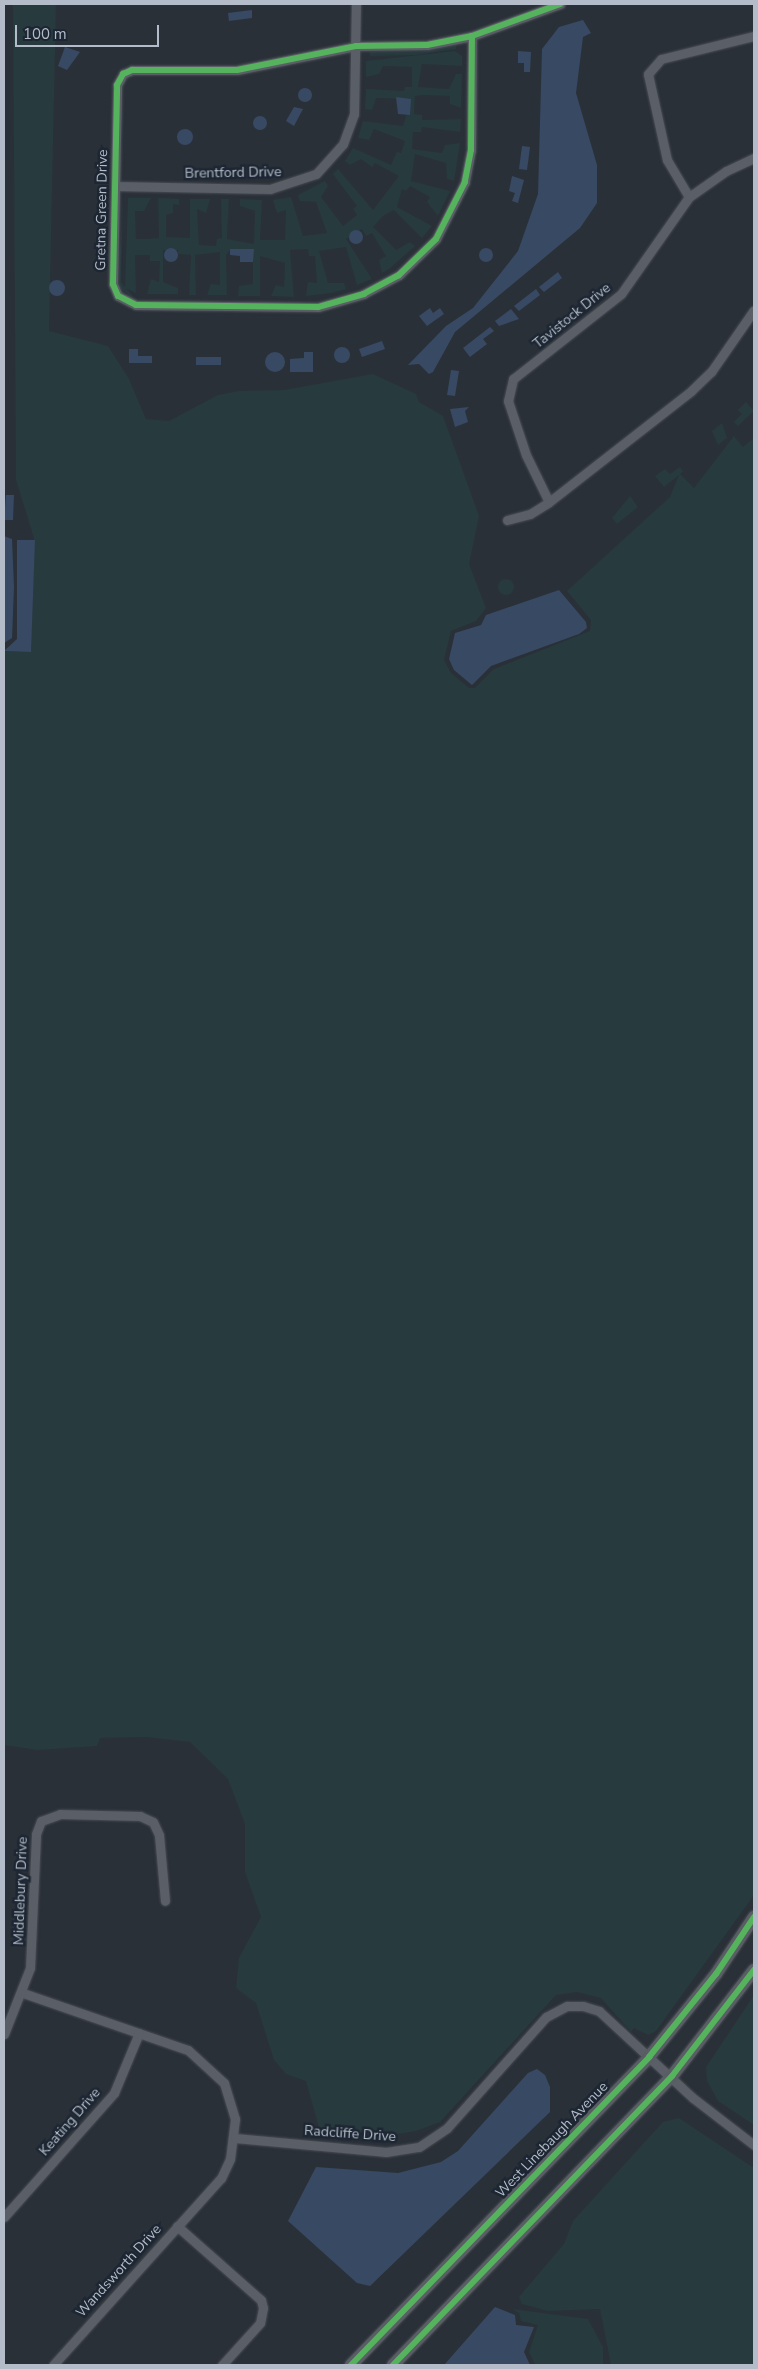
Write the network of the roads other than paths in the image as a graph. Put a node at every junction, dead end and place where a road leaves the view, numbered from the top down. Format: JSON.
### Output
{"nodes":[{"id":1,"x":356,"y":4,"type":"edge"},
{"id":2,"x":560,"y":4,"type":"edge"},
{"id":3,"x":472,"y":36,"type":"junction"},
{"id":4,"x":754,"y":36,"type":"edge"},
{"id":5,"x":356,"y":46,"type":"junction"},
{"id":6,"x":754,"y":158,"type":"edge"},
{"id":7,"x":115,"y":186,"type":"junction"},
{"id":8,"x":689,"y":197,"type":"junction"},
{"id":9,"x":754,"y":310,"type":"edge"},
{"id":10,"x":549,"y":502,"type":"junction"},
{"id":11,"x":507,"y":520,"type":"dead end"},
{"id":12,"x":165,"y":1901,"type":"dead end"},
{"id":13,"x":754,"y":1917,"type":"edge"},
{"id":14,"x":754,"y":1970,"type":"edge"},
{"id":15,"x":23,"y":1992,"type":"junction"},
{"id":16,"x":139,"y":2033,"type":"junction"},
{"id":17,"x":4,"y":2034,"type":"edge"},
{"id":18,"x":650,"y":2057,"type":"junction"},
{"id":19,"x":672,"y":2076,"type":"junction"},
{"id":20,"x":235,"y":2138,"type":"junction"},
{"id":21,"x":754,"y":2145,"type":"edge"},
{"id":22,"x":4,"y":2217,"type":"edge"},
{"id":23,"x":177,"y":2226,"type":"junction"},
{"id":24,"x":53,"y":2365,"type":"edge"},
{"id":25,"x":222,"y":2365,"type":"edge"},
{"id":26,"x":351,"y":2365,"type":"edge"},
{"id":27,"x":392,"y":2365,"type":"edge"}],
"edges":[{"from":1,"to":5,"type":"street","name":"Brentford Drive"},
{"from":2,"to":3,"type":"street","name":"Gretna Green Drive"},
{"from":3,"to":5,"type":"street","name":"Gretna Green Drive"},
{"from":3,"to":7,"type":"street","name":"Gretna Green Drive"},
{"from":4,"to":8,"type":"street"},
{"from":5,"to":7,"type":"street","name":"Brentford Drive"},
{"from":5,"to":7,"type":"street","name":"Gretna Green Drive"},
{"from":6,"to":8,"type":"street","name":"Tavistock Drive"},
{"from":8,"to":10,"type":"street","name":"Tavistock Drive"},
{"from":9,"to":10,"type":"street"},
{"from":10,"to":11,"type":"street"},
{"from":12,"to":15,"type":"street","name":"Middlebury Drive"},
{"from":13,"to":18,"type":"main road","name":"West Linebaugh Avenue"},
{"from":14,"to":19,"type":"main road"},
{"from":15,"to":16,"type":"street"},
{"from":15,"to":17,"type":"street","name":"Middlebury Drive"},
{"from":16,"to":20,"type":"street"},
{"from":16,"to":22,"type":"street","name":"Keating Drive"},
{"from":18,"to":19,"type":"street","name":"Radcliffe Drive"},
{"from":18,"to":20,"type":"street","name":"Radcliffe Drive"},
{"from":18,"to":26,"type":"main road","name":"West Linebaugh Avenue"},
{"from":19,"to":21,"type":"street","name":"Radcliffe Drive"},
{"from":19,"to":27,"type":"main road"},
{"from":20,"to":23,"type":"street"},
{"from":23,"to":24,"type":"street","name":"Wandsworth Drive"},
{"from":23,"to":25,"type":"street","name":"Wandsworth Drive"}]}
